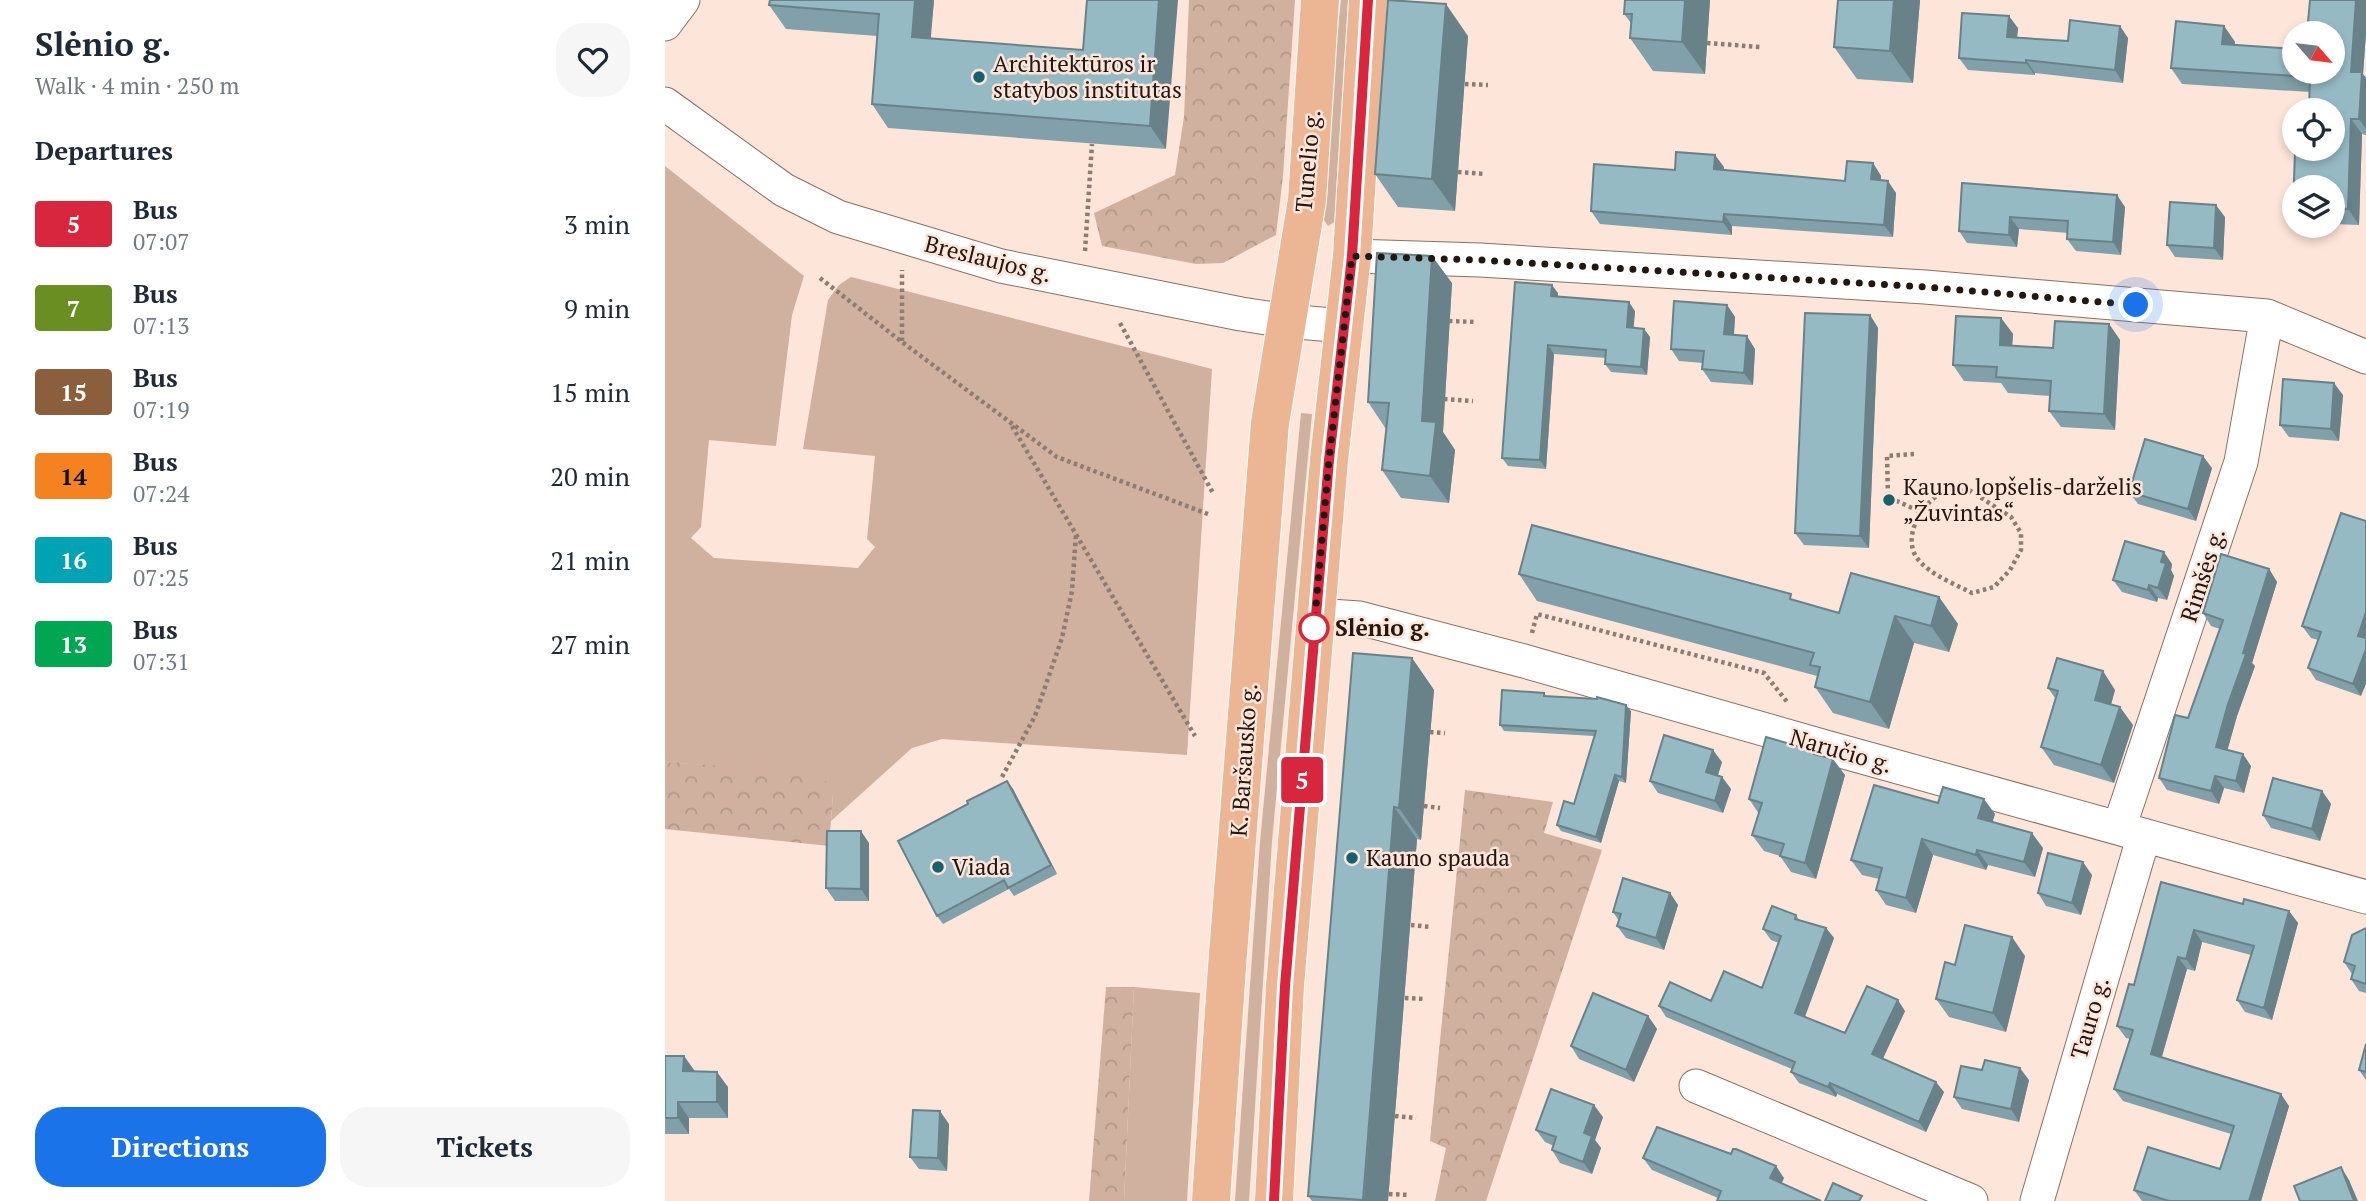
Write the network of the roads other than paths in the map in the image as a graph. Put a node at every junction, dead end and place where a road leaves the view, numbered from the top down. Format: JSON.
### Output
{"nodes":[{"id":1,"x":683,"y":0,"type":"edge"},
{"id":2,"x":1320,"y":0,"type":"edge"},
{"id":3,"x":1368,"y":0,"type":"edge"},
{"id":4,"x":665,"y":24,"type":"edge"},
{"id":5,"x":665,"y":104,"type":"edge"},
{"id":6,"x":1352,"y":256,"type":"junction"},
{"id":7,"x":2267,"y":316,"type":"junction"},
{"id":8,"x":1286,"y":321,"type":"junction"},
{"id":9,"x":1344,"y":326,"type":"junction"},
{"id":10,"x":2366,"y":355,"type":"edge"},
{"id":11,"x":1315,"y":615,"type":"junction"},
{"id":12,"x":2131,"y":832,"type":"junction"},
{"id":13,"x":2366,"y":897,"type":"edge"},
{"id":14,"x":1696,"y":1086,"type":"dead end"},
{"id":15,"x":1211,"y":1201,"type":"edge"},
{"id":16,"x":1274,"y":1201,"type":"edge"},
{"id":17,"x":1971,"y":1201,"type":"edge"},
{"id":18,"x":2037,"y":1201,"type":"edge"}],
"edges":[{"from":1,"to":4,"type":"street"},
{"from":2,"to":8,"type":"main road","name":"Tunelio g."},
{"from":3,"to":6,"type":"main road"},
{"from":5,"to":8,"type":"street","name":"Breslaujos g."},
{"from":6,"to":7,"type":"street"},
{"from":6,"to":9,"type":"main road"},
{"from":7,"to":10,"type":"street"},
{"from":7,"to":12,"type":"street","name":"Rimšės g."},
{"from":8,"to":9,"type":"street","name":"Breslaujos g."},
{"from":8,"to":15,"type":"main road","name":"K. Baršausko g."},
{"from":9,"to":11,"type":"main road"},
{"from":11,"to":12,"type":"street","name":"Naručio g."},
{"from":11,"to":16,"type":"main road"},
{"from":12,"to":13,"type":"street","name":"Naručio g."},
{"from":12,"to":18,"type":"street","name":"Tauro g."},
{"from":14,"to":17,"type":"street"}]}
